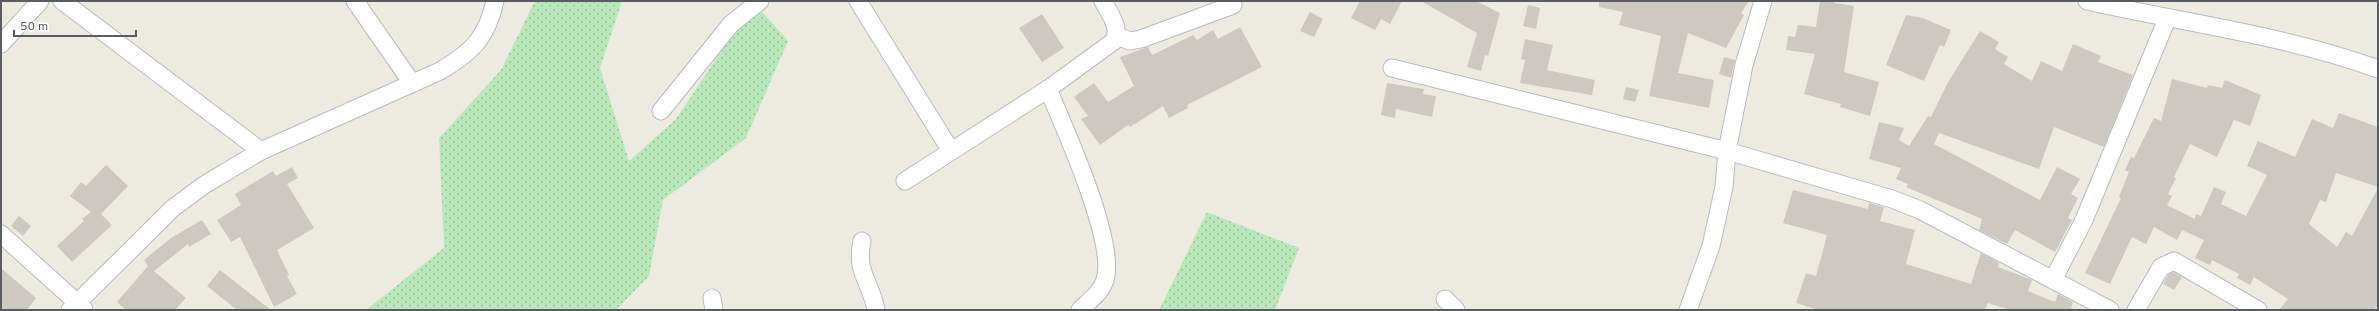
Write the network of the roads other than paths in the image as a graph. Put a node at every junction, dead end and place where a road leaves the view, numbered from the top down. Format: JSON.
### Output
{"nodes":[{"id":1,"x":40,"y":1,"type":"edge"},
{"id":2,"x":62,"y":1,"type":"edge"},
{"id":3,"x":355,"y":1,"type":"edge"},
{"id":4,"x":495,"y":1,"type":"edge"},
{"id":5,"x":760,"y":1,"type":"edge"},
{"id":6,"x":858,"y":1,"type":"edge"},
{"id":7,"x":1103,"y":1,"type":"edge"},
{"id":8,"x":1763,"y":1,"type":"edge"},
{"id":9,"x":2087,"y":1,"type":"edge"},
{"id":10,"x":1234,"y":5,"type":"dead end"},
{"id":11,"x":2120,"y":5,"type":"edge"},
{"id":12,"x":2167,"y":19,"type":"junction"},
{"id":13,"x":1117,"y":36,"type":"junction"},
{"id":14,"x":1,"y":44,"type":"edge"},
{"id":15,"x":1392,"y":68,"type":"dead end"},
{"id":16,"x":2378,"y":69,"type":"edge"},
{"id":17,"x":412,"y":83,"type":"junction"},
{"id":18,"x":1048,"y":89,"type":"junction"},
{"id":19,"x":661,"y":111,"type":"dead end"},
{"id":20,"x":951,"y":150,"type":"junction"},
{"id":21,"x":262,"y":151,"type":"junction"},
{"id":22,"x":1727,"y":151,"type":"junction"},
{"id":23,"x":905,"y":181,"type":"dead end"},
{"id":24,"x":1,"y":234,"type":"edge"},
{"id":25,"x":862,"y":241,"type":"dead end"},
{"id":26,"x":2053,"y":280,"type":"junction"},
{"id":27,"x":77,"y":307,"type":"edge"},
{"id":28,"x":876,"y":310,"type":"edge"},
{"id":29,"x":1080,"y":310,"type":"edge"},
{"id":30,"x":1688,"y":310,"type":"edge"},
{"id":31,"x":2110,"y":310,"type":"edge"},
{"id":32,"x":2136,"y":310,"type":"edge"},
{"id":33,"x":2258,"y":310,"type":"edge"}],
"edges":[{"from":1,"to":14,"type":"street"},
{"from":2,"to":21,"type":"street"},
{"from":3,"to":17,"type":"street"},
{"from":4,"to":17,"type":"street"},
{"from":5,"to":19,"type":"street"},
{"from":6,"to":20,"type":"street"},
{"from":7,"to":13,"type":"street"},
{"from":8,"to":22,"type":"street"},
{"from":9,"to":11,"type":"street"},
{"from":10,"to":13,"type":"street"},
{"from":11,"to":12,"type":"street"},
{"from":12,"to":16,"type":"street"},
{"from":12,"to":26,"type":"street"},
{"from":13,"to":18,"type":"street"},
{"from":15,"to":22,"type":"street"},
{"from":17,"to":21,"type":"street"},
{"from":18,"to":20,"type":"street"},
{"from":18,"to":29,"type":"street"},
{"from":20,"to":23,"type":"street"},
{"from":21,"to":27,"type":"street"},
{"from":22,"to":26,"type":"street"},
{"from":22,"to":30,"type":"street"},
{"from":24,"to":27,"type":"street"},
{"from":25,"to":28,"type":"street"},
{"from":26,"to":31,"type":"street"},
{"from":32,"to":33,"type":"street"}]}
